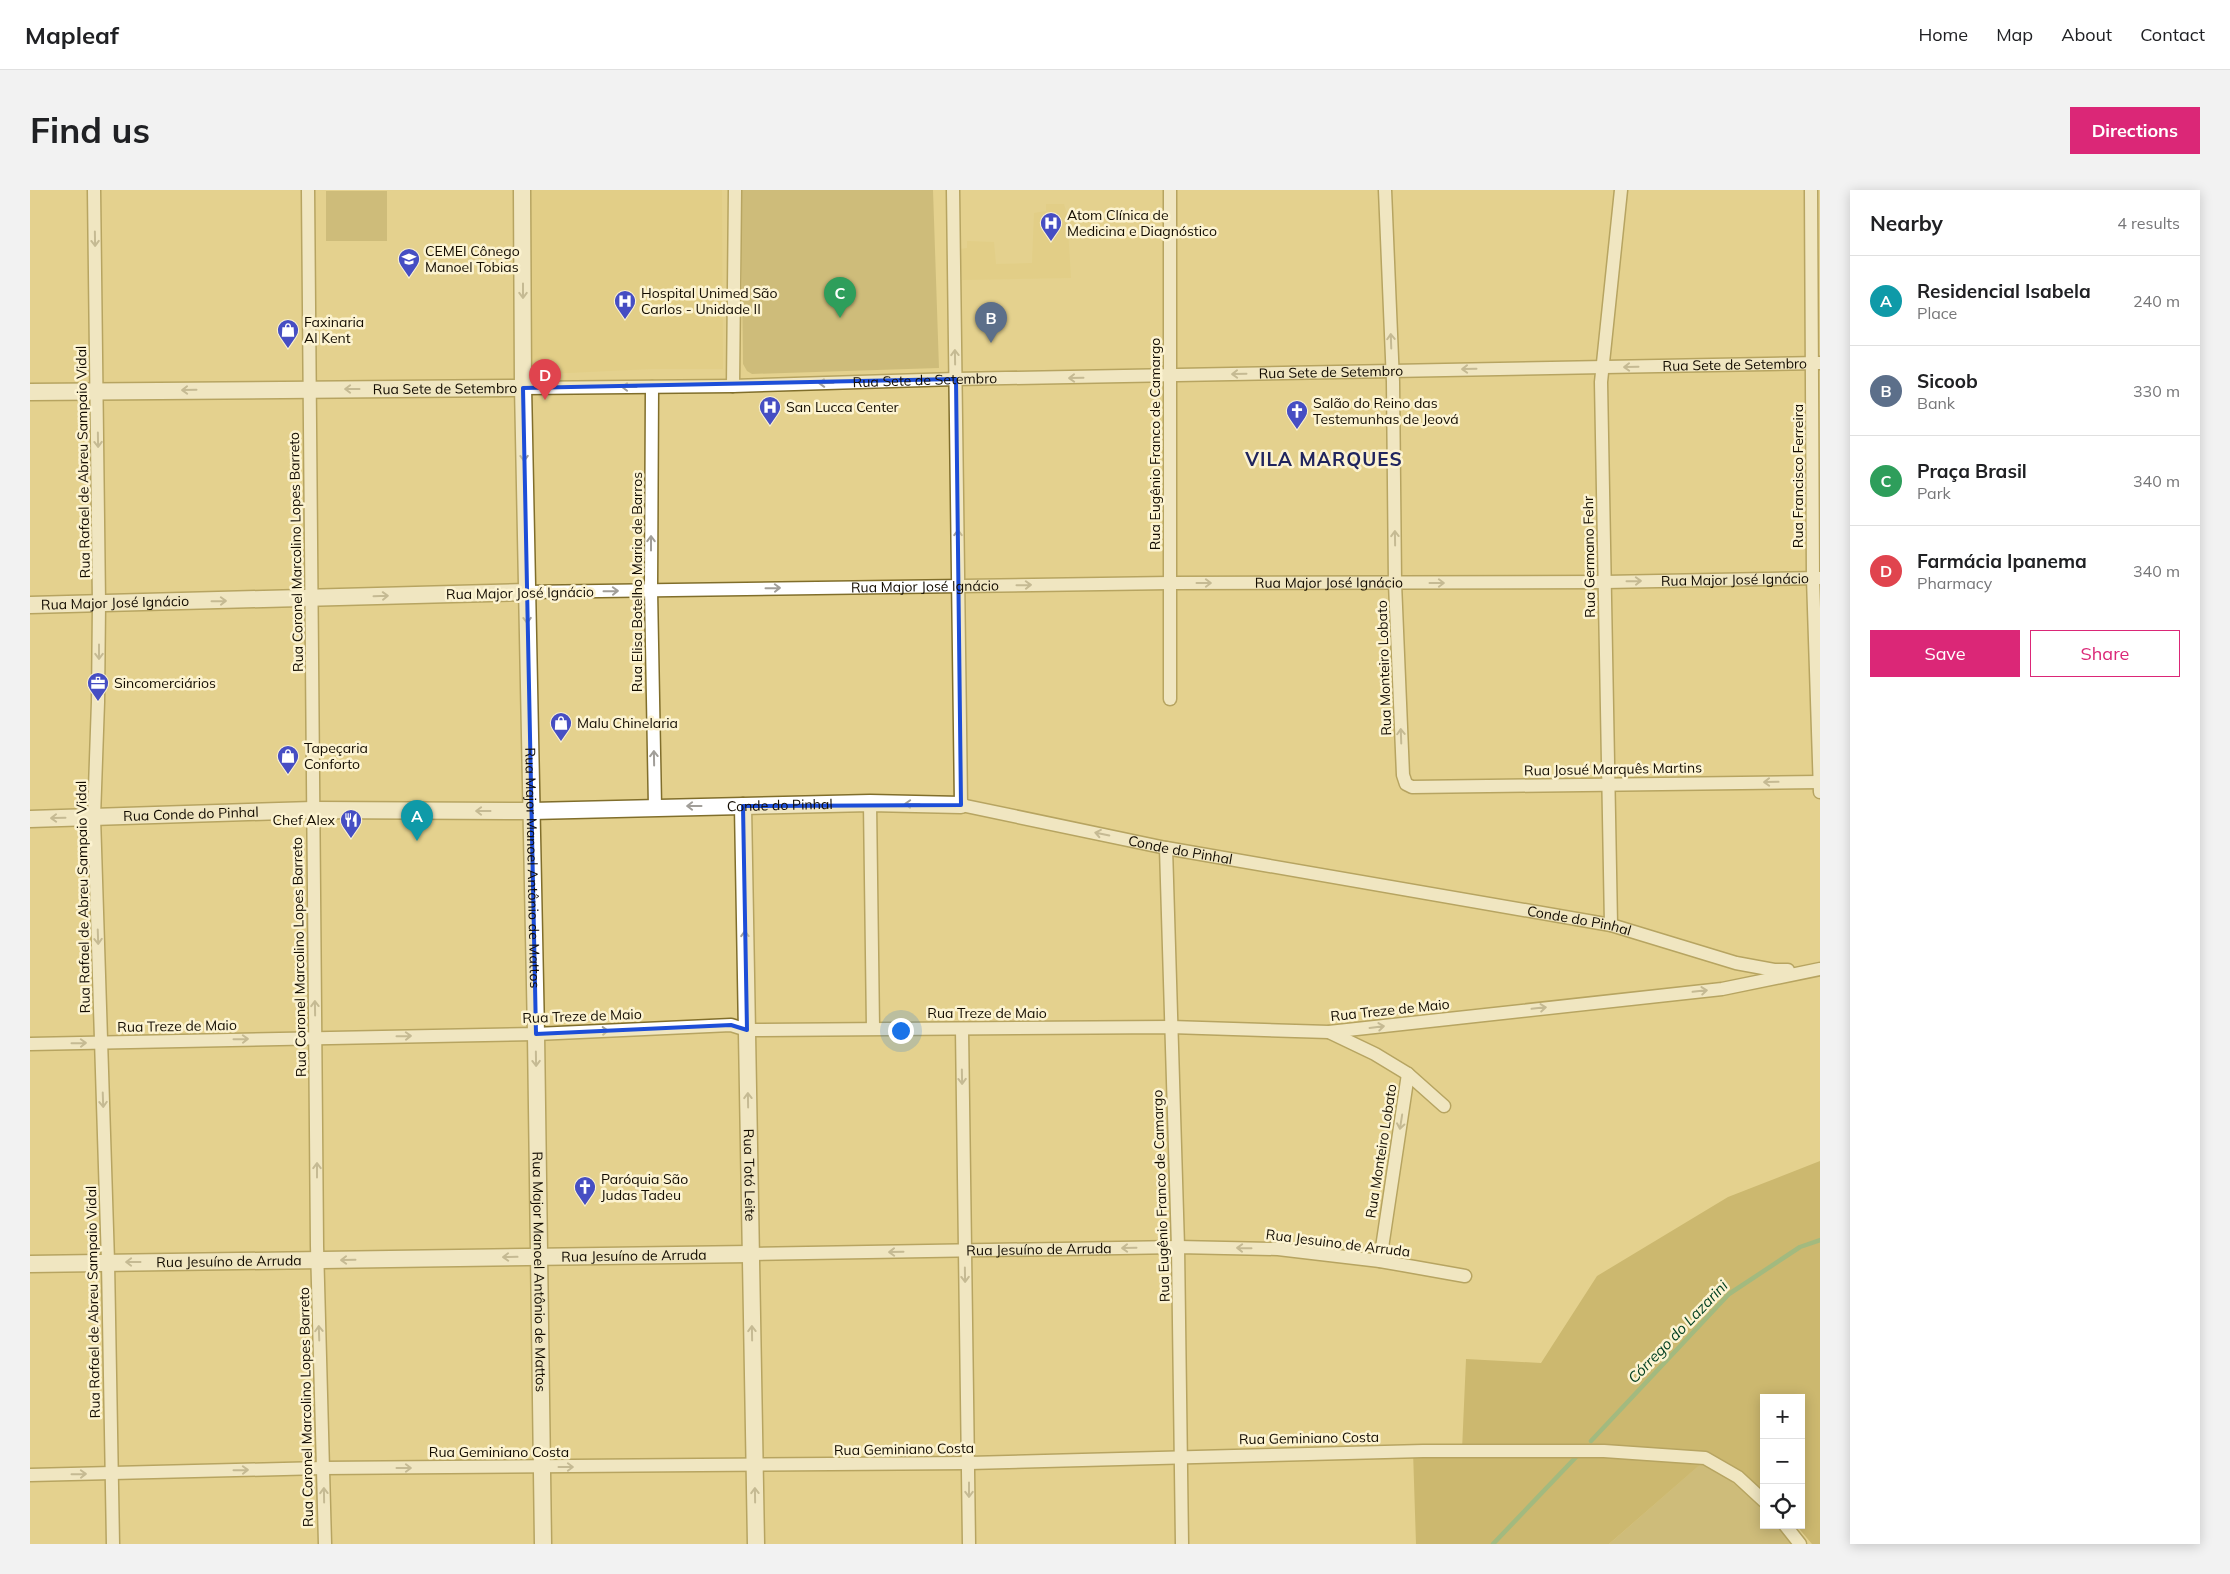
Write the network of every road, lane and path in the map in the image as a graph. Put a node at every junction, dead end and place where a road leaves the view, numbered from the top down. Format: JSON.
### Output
{"nodes":[{"id":1,"x":94,"y":190,"type":"edge"},
{"id":2,"x":308,"y":190,"type":"edge"},
{"id":3,"x":522,"y":190,"type":"edge"},
{"id":4,"x":735,"y":190,"type":"edge"},
{"id":5,"x":953,"y":190,"type":"edge"},
{"id":6,"x":1170,"y":190,"type":"edge"},
{"id":7,"x":1385,"y":190,"type":"edge"},
{"id":8,"x":1621,"y":190,"type":"edge"},
{"id":9,"x":1811,"y":190,"type":"edge"},
{"id":10,"x":1816,"y":363,"type":"edge"},
{"id":11,"x":1602,"y":368,"type":"junction"},
{"id":12,"x":1392,"y":370,"type":"junction"},
{"id":13,"x":1169,"y":376,"type":"junction"},
{"id":14,"x":956,"y":379,"type":"junction"},
{"id":15,"x":733,"y":386,"type":"junction"},
{"id":16,"x":652,"y":387,"type":"junction"},
{"id":17,"x":523,"y":388,"type":"junction"},
{"id":18,"x":309,"y":389,"type":"junction"},
{"id":19,"x":97,"y":391,"type":"junction"},
{"id":20,"x":30,"y":392,"type":"edge"},
{"id":21,"x":1817,"y":578,"type":"edge"},
{"id":22,"x":1604,"y":582,"type":"junction"},
{"id":23,"x":1170,"y":583,"type":"junction"},
{"id":24,"x":1396,"y":583,"type":"junction"},
{"id":25,"x":958,"y":586,"type":"junction"},
{"id":26,"x":651,"y":590,"type":"junction"},
{"id":27,"x":527,"y":592,"type":"junction"},
{"id":28,"x":311,"y":598,"type":"junction"},
{"id":29,"x":99,"y":604,"type":"junction"},
{"id":30,"x":30,"y":605,"type":"edge"},
{"id":31,"x":1170,"y":699,"type":"dead end"},
{"id":32,"x":1820,"y":782,"type":"edge"},
{"id":33,"x":1406,"y":784,"type":"joint"},
{"id":34,"x":1608,"y":785,"type":"junction"},
{"id":35,"x":1820,"y":792,"type":"edge"},
{"id":36,"x":870,"y":803,"type":"junction"},
{"id":37,"x":961,"y":805,"type":"junction"},
{"id":38,"x":743,"y":806,"type":"junction"},
{"id":39,"x":655,"y":807,"type":"junction"},
{"id":40,"x":312,"y":810,"type":"junction"},
{"id":41,"x":532,"y":811,"type":"junction"},
{"id":42,"x":94,"y":817,"type":"junction"},
{"id":43,"x":30,"y":819,"type":"edge"},
{"id":44,"x":1166,"y":848,"type":"junction"},
{"id":45,"x":1611,"y":925,"type":"junction"},
{"id":46,"x":1820,"y":968,"type":"edge"},
{"id":47,"x":1171,"y":1027,"type":"junction"},
{"id":48,"x":873,"y":1028,"type":"junction"},
{"id":49,"x":962,"y":1029,"type":"junction"},
{"id":50,"x":747,"y":1030,"type":"junction"},
{"id":51,"x":1329,"y":1032,"type":"junction"},
{"id":52,"x":536,"y":1034,"type":"junction"},
{"id":53,"x":316,"y":1037,"type":"junction"},
{"id":54,"x":102,"y":1042,"type":"junction"},
{"id":55,"x":30,"y":1044,"type":"edge"},
{"id":56,"x":1408,"y":1074,"type":"junction"},
{"id":57,"x":1444,"y":1106,"type":"dead end"},
{"id":58,"x":1178,"y":1247,"type":"junction"},
{"id":59,"x":964,"y":1251,"type":"junction"},
{"id":60,"x":751,"y":1254,"type":"junction"},
{"id":61,"x":538,"y":1256,"type":"junction"},
{"id":62,"x":317,"y":1261,"type":"junction"},
{"id":63,"x":1380,"y":1261,"type":"junction"},
{"id":64,"x":108,"y":1262,"type":"junction"},
{"id":65,"x":30,"y":1264,"type":"edge"},
{"id":66,"x":1464,"y":1276,"type":"dead end"},
{"id":67,"x":1181,"y":1457,"type":"junction"},
{"id":68,"x":968,"y":1463,"type":"junction"},
{"id":69,"x":754,"y":1466,"type":"junction"},
{"id":70,"x":542,"y":1467,"type":"junction"},
{"id":71,"x":323,"y":1468,"type":"junction"},
{"id":72,"x":111,"y":1473,"type":"junction"},
{"id":73,"x":30,"y":1475,"type":"edge"},
{"id":74,"x":1760,"y":1497,"type":"edge"},
{"id":75,"x":1788,"y":1529,"type":"edge"},
{"id":76,"x":113,"y":1544,"type":"edge"},
{"id":77,"x":325,"y":1544,"type":"edge"},
{"id":78,"x":543,"y":1544,"type":"edge"},
{"id":79,"x":756,"y":1544,"type":"edge"},
{"id":80,"x":969,"y":1544,"type":"edge"},
{"id":81,"x":1182,"y":1544,"type":"edge"},
{"id":82,"x":1800,"y":1544,"type":"edge"}],
"edges":[{"from":1,"to":19,"type":"street","name":"Rua Rafael de Abreu Sampaio Vidal","one_way":true},
{"from":2,"to":18,"type":"street","name":"Rua Coronel Marcolino Lopes Barreto"},
{"from":3,"to":17,"type":"street","name":"Rua Major Manoel Antônio de Mattos","one_way":true},
{"from":4,"to":15,"type":"street"},
{"from":14,"to":5,"type":"street","one_way":true},
{"from":6,"to":13,"type":"street","name":"Rua Eugênio Franco de Camargo"},
{"from":12,"to":7,"type":"street","name":"Rua Monteiro Lobato","one_way":true},
{"from":8,"to":11,"type":"street","name":"Rua Germano Fehr"},
{"from":9,"to":10,"type":"street","name":"Rua Francisco Ferreira"},
{"from":10,"to":11,"type":"street","name":"Rua Sete de Setembro","one_way":true},
{"from":10,"to":21,"type":"street","name":"Rua Francisco Ferreira"},
{"from":11,"to":12,"type":"street","name":"Rua Sete de Setembro","one_way":true},
{"from":11,"to":22,"type":"street","name":"Rua Germano Fehr"},
{"from":12,"to":13,"type":"street","name":"Rua Sete de Setembro","one_way":true},
{"from":24,"to":12,"type":"street","name":"Rua Monteiro Lobato","one_way":true},
{"from":13,"to":14,"type":"street","name":"Rua Sete de Setembro","one_way":true},
{"from":13,"to":23,"type":"street","name":"Rua Eugênio Franco de Camargo"},
{"from":14,"to":15,"type":"street","name":"Rua Sete de Setembro","one_way":true},
{"from":25,"to":14,"type":"street","one_way":true},
{"from":15,"to":16,"type":"street","name":"Rua Sete de Setembro"},
{"from":16,"to":17,"type":"street","name":"Rua Sete de Setembro","one_way":true},
{"from":26,"to":16,"type":"street","name":"Rua Elisa Botelho Maria de Barros","one_way":true},
{"from":17,"to":18,"type":"street","name":"Rua Sete de Setembro","one_way":true},
{"from":17,"to":27,"type":"street","name":"Rua Major Manoel Antônio de Mattos","one_way":true},
{"from":18,"to":19,"type":"street","name":"Rua Sete de Setembro","one_way":true},
{"from":18,"to":28,"type":"street","name":"Rua Coronel Marcolino Lopes Barreto"},
{"from":19,"to":20,"type":"street","name":"Rua Sete de Setembro"},
{"from":19,"to":29,"type":"street","name":"Rua Rafael de Abreu Sampaio Vidal","one_way":true},
{"from":22,"to":21,"type":"street","name":"Rua Major José Ignácio","one_way":true},
{"from":21,"to":32,"type":"street","name":"Rua Francisco Ferreira"},
{"from":24,"to":22,"type":"street","name":"Rua Major José Ignácio","one_way":true},
{"from":22,"to":34,"type":"street","name":"Rua Germano Fehr"},
{"from":23,"to":24,"type":"street","name":"Rua Major José Ignácio","one_way":true},
{"from":25,"to":23,"type":"street","name":"Rua Major José Ignácio","one_way":true},
{"from":23,"to":31,"type":"street","name":"Rua Eugênio Franco de Camargo"},
{"from":33,"to":24,"type":"street","name":"Rua Monteiro Lobato","one_way":true},
{"from":26,"to":25,"type":"street","name":"Rua Major José Ignácio","one_way":true},
{"from":25,"to":37,"type":"street"},
{"from":27,"to":26,"type":"street","name":"Rua Major José Ignácio","one_way":true},
{"from":39,"to":26,"type":"street","name":"Rua Elisa Botelho Maria de Barros","one_way":true},
{"from":28,"to":27,"type":"street","name":"Rua Major José Ignácio","one_way":true},
{"from":27,"to":41,"type":"street","name":"Rua Major Manoel Antônio de Mattos","one_way":true},
{"from":29,"to":28,"type":"street","name":"Rua Major José Ignácio","one_way":true},
{"from":28,"to":40,"type":"street","name":"Rua Coronel Marcolino Lopes Barreto"},
{"from":29,"to":30,"type":"street","name":"Rua Major José Ignácio"},
{"from":29,"to":42,"type":"street","name":"Rua Rafael de Abreu Sampaio Vidal","one_way":true},
{"from":32,"to":34,"type":"street","name":"Rua Josué Marquês Martins","one_way":true},
{"from":32,"to":35,"type":"street","name":"Rua Francisco Ferreira"},
{"from":33,"to":34,"type":"street","name":"Rua Josué Marquês Martins"},
{"from":34,"to":45,"type":"street","name":"Rua Germano Fehr"},
{"from":37,"to":36,"type":"street","name":"Conde do Pinhal","one_way":true},
{"from":36,"to":38,"type":"street","name":"Conde do Pinhal"},
{"from":36,"to":48,"type":"street"},
{"from":44,"to":37,"type":"street","name":"Conde do Pinhal","one_way":true},
{"from":38,"to":39,"type":"street","name":"Conde do Pinhal","one_way":true},
{"from":50,"to":38,"type":"street","name":"Rua Totó Leite","one_way":true},
{"from":39,"to":41,"type":"street","name":"Conde do Pinhal"},
{"from":41,"to":40,"type":"street","name":"Rua Conde do Pinhal","one_way":true},
{"from":40,"to":42,"type":"street","name":"Rua Conde do Pinhal"},
{"from":53,"to":40,"type":"street","name":"Rua Coronel Marcolino Lopes Barreto","one_way":true},
{"from":41,"to":52,"type":"street","name":"Rua Major Manoel Antônio de Mattos"},
{"from":42,"to":43,"type":"street","name":"Rua Conde do Pinhal","one_way":true},
{"from":42,"to":54,"type":"street","name":"Rua Rafael de Abreu Sampaio Vidal","one_way":true},
{"from":44,"to":45,"type":"street","name":"Conde do Pinhal"},
{"from":44,"to":47,"type":"street","name":"Rua Eugênio Franco de Camargo"},
{"from":45,"to":46,"type":"street","name":"Conde do Pinhal"},
{"from":51,"to":46,"type":"street","name":"Rua Treze de Maio","one_way":true},
{"from":47,"to":49,"type":"street","name":"Rua Treze de Maio"},
{"from":47,"to":51,"type":"street","name":"Rua Treze de Maio"},
{"from":47,"to":58,"type":"street","name":"Rua Eugênio Franco de Camargo"},
{"from":48,"to":49,"type":"street","name":"Rua Treze de Maio"},
{"from":48,"to":50,"type":"street","name":"Rua Treze de Maio"},
{"from":49,"to":59,"type":"street","one_way":true},
{"from":52,"to":50,"type":"street","name":"Rua Treze de Maio","one_way":true},
{"from":60,"to":50,"type":"street","name":"Rua Totó Leite","one_way":true},
{"from":51,"to":56,"type":"street"},
{"from":53,"to":52,"type":"street","name":"Rua Treze de Maio","one_way":true},
{"from":52,"to":61,"type":"street","name":"Rua Major Manoel Antônio de Mattos","one_way":true},
{"from":54,"to":53,"type":"street","name":"Rua Treze de Maio","one_way":true},
{"from":62,"to":53,"type":"street","name":"Rua Coronel Marcolino Lopes Barreto","one_way":true},
{"from":55,"to":54,"type":"street","name":"Rua Treze de Maio","one_way":true},
{"from":54,"to":64,"type":"street","name":"Rua Rafael de Abreu Sampaio Vidal","one_way":true},
{"from":56,"to":57,"type":"street"},
{"from":56,"to":63,"type":"street","name":"Rua Monteiro Lobato","one_way":true},
{"from":58,"to":59,"type":"street","name":"Rua Jesuíno de Arruda","one_way":true},
{"from":63,"to":58,"type":"street","name":"Rua Jesuino de Arruda","one_way":true},
{"from":58,"to":67,"type":"street","name":"Rua Eugênio Franco de Camargo"},
{"from":59,"to":60,"type":"street","name":"Rua Jesuíno de Arruda","one_way":true},
{"from":59,"to":68,"type":"street","one_way":true},
{"from":60,"to":61,"type":"street","name":"Rua Jesuíno de Arruda"},
{"from":69,"to":60,"type":"street","name":"Rua Totó Leite","one_way":true},
{"from":61,"to":62,"type":"street","name":"Rua Jesuíno de Arruda","one_way":true},
{"from":61,"to":70,"type":"street","name":"Rua Major Manoel Antônio de Mattos"},
{"from":62,"to":64,"type":"street","name":"Rua Jesuíno de Arruda","one_way":true},
{"from":71,"to":62,"type":"street","name":"Rua Coronel Marcolino Lopes Barreto","one_way":true},
{"from":63,"to":66,"type":"street","name":"Rua Jesuino de Arruda"},
{"from":64,"to":65,"type":"street","name":"Rua Jesuíno de Arruda"},
{"from":64,"to":72,"type":"street","name":"Rua Rafael de Abreu Sampaio Vidal"},
{"from":67,"to":68,"type":"street","name":"Rua Geminiano Costa"},
{"from":67,"to":74,"type":"street","name":"Rua Geminiano Costa"},
{"from":67,"to":81,"type":"street","name":"Rua Eugênio Franco de Camargo"},
{"from":68,"to":69,"type":"street","name":"Rua Geminiano Costa"},
{"from":68,"to":80,"type":"street","one_way":true},
{"from":70,"to":69,"type":"street","name":"Rua Geminiano Costa","one_way":true},
{"from":79,"to":69,"type":"street","name":"Rua Totó Leite","one_way":true},
{"from":71,"to":70,"type":"street","name":"Rua Geminiano Costa","one_way":true},
{"from":70,"to":78,"type":"street","name":"Rua Major Manoel Antônio de Mattos"},
{"from":72,"to":71,"type":"street","name":"Rua Geminiano Costa","one_way":true},
{"from":77,"to":71,"type":"street","name":"Rua Coronel Marcolino Lopes Barreto","one_way":true},
{"from":73,"to":72,"type":"street","name":"Rua Geminiano Costa","one_way":true},
{"from":72,"to":76,"type":"street","name":"Rua Rafael de Abreu Sampaio Vidal"},
{"from":75,"to":82,"type":"street"}]}
